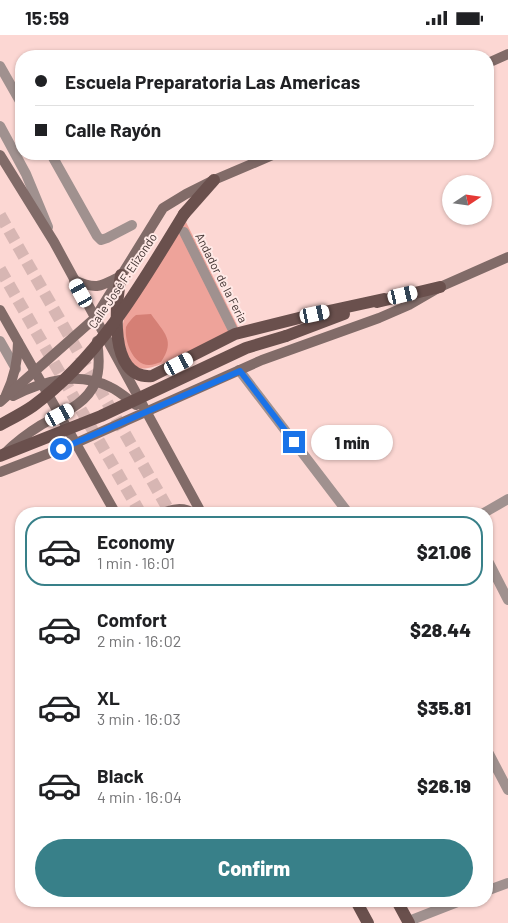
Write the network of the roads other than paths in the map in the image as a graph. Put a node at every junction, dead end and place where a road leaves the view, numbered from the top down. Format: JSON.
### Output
{"nodes":[{"id":1,"x":508,"y":55,"type":"edge"},
{"id":2,"x":494,"y":61,"type":"edge"},
{"id":3,"x":0,"y":66,"type":"edge"},
{"id":4,"x":15,"y":92,"type":"edge"},
{"id":5,"x":0,"y":126,"type":"edge"},
{"id":6,"x":15,"y":154,"type":"edge"},
{"id":7,"x":0,"y":155,"type":"edge"},
{"id":8,"x":18,"y":160,"type":"edge"},
{"id":9,"x":54,"y":160,"type":"edge"},
{"id":10,"x":261,"y":160,"type":"edge"},
{"id":11,"x":214,"y":180,"type":"junction"},
{"id":12,"x":132,"y":225,"type":"dead end"},
{"id":13,"x":184,"y":232,"type":"dead end"},
{"id":14,"x":54,"y":242,"type":"junction"},
{"id":15,"x":508,"y":257,"type":"edge"},
{"id":16,"x":121,"y":275,"type":"junction"},
{"id":17,"x":74,"y":280,"type":"junction"},
{"id":18,"x":440,"y":287,"type":"junction"},
{"id":19,"x":384,"y":299,"type":"junction"},
{"id":20,"x":0,"y":310,"type":"edge"},
{"id":21,"x":95,"y":318,"type":"junction"},
{"id":22,"x":235,"y":335,"type":"junction"},
{"id":23,"x":0,"y":341,"type":"edge"},
{"id":24,"x":18,"y":341,"type":"junction"},
{"id":25,"x":16,"y":369,"type":"junction"},
{"id":26,"x":36,"y":371,"type":"junction"},
{"id":27,"x":240,"y":371,"type":"junction"},
{"id":28,"x":95,"y":382,"type":"junction"},
{"id":29,"x":42,"y":383,"type":"junction"},
{"id":30,"x":1,"y":401,"type":"edge"},
{"id":31,"x":146,"y":412,"type":"junction"},
{"id":32,"x":60,"y":415,"type":"junction"},
{"id":33,"x":0,"y":425,"type":"edge"},
{"id":34,"x":76,"y":443,"type":"junction"},
{"id":35,"x":0,"y":457,"type":"edge"},
{"id":36,"x":0,"y":472,"type":"edge"},
{"id":37,"x":508,"y":499,"type":"edge"},
{"id":38,"x":112,"y":507,"type":"edge"},
{"id":39,"x":198,"y":507,"type":"edge"},
{"id":40,"x":344,"y":507,"type":"edge"},
{"id":41,"x":493,"y":508,"type":"edge"},
{"id":42,"x":493,"y":571,"type":"edge"},
{"id":43,"x":508,"y":600,"type":"edge"},
{"id":44,"x":493,"y":761,"type":"edge"},
{"id":45,"x":508,"y":790,"type":"edge"},
{"id":46,"x":508,"y":883,"type":"edge"},
{"id":47,"x":493,"y":888,"type":"edge"},
{"id":48,"x":359,"y":907,"type":"edge"},
{"id":49,"x":400,"y":907,"type":"edge"},
{"id":50,"x":445,"y":907,"type":"edge"},
{"id":51,"x":409,"y":922,"type":"edge"},
{"id":52,"x":368,"y":923,"type":"edge"}],
"edges":[{"from":1,"to":2,"type":"street"},
{"from":3,"to":4,"type":"street"},
{"from":5,"to":6,"type":"street"},
{"from":7,"to":14,"type":"street"},
{"from":8,"to":14,"type":"street"},
{"from":9,"to":12,"type":"street"},
{"from":10,"to":11,"type":"street"},
{"from":11,"to":16,"type":"street"},
{"from":11,"to":33,"type":"main road","name":"Calle José F. Elizondo","bridge":true},
{"from":13,"to":22,"type":"street","name":"Andador de la Feria"},
{"from":14,"to":17,"type":"street"},
{"from":15,"to":18,"type":"street"},
{"from":16,"to":17,"type":"street"},
{"from":16,"to":21,"type":"street"},
{"from":16,"to":22,"type":"main road"},
{"from":17,"to":21,"type":"street"},
{"from":18,"to":19,"type":"main road"},
{"from":18,"to":27,"type":"street"},
{"from":19,"to":22,"type":"main road"},
{"from":19,"to":35,"type":"main road","bridge":true},
{"from":20,"to":24,"type":"street"},
{"from":21,"to":26,"type":"street"},
{"from":21,"to":28,"type":"street"},
{"from":21,"to":31,"type":"street"},
{"from":23,"to":25,"type":"street"},
{"from":24,"to":25,"type":"street"},
{"from":24,"to":26,"type":"street"},
{"from":25,"to":30,"type":"street"},
{"from":26,"to":29,"type":"street"},
{"from":26,"to":30,"type":"street"},
{"from":27,"to":31,"type":"street"},
{"from":27,"to":40,"type":"street"},
{"from":28,"to":29,"type":"street"},
{"from":28,"to":31,"type":"street"},
{"from":28,"to":32,"type":"street"},
{"from":29,"to":30,"type":"street"},
{"from":29,"to":32,"type":"street"},
{"from":31,"to":34,"type":"street"},
{"from":31,"to":39,"type":"street"},
{"from":32,"to":34,"type":"street"},
{"from":32,"to":35,"type":"street"},
{"from":34,"to":36,"type":"street"},
{"from":34,"to":38,"type":"street"},
{"from":37,"to":41,"type":"street"},
{"from":42,"to":43,"type":"street"},
{"from":44,"to":45,"type":"street"},
{"from":46,"to":47,"type":"street"},
{"from":48,"to":52,"type":"main road"},
{"from":49,"to":51,"type":"main road"},
{"from":50,"to":51,"type":"street"}]}
